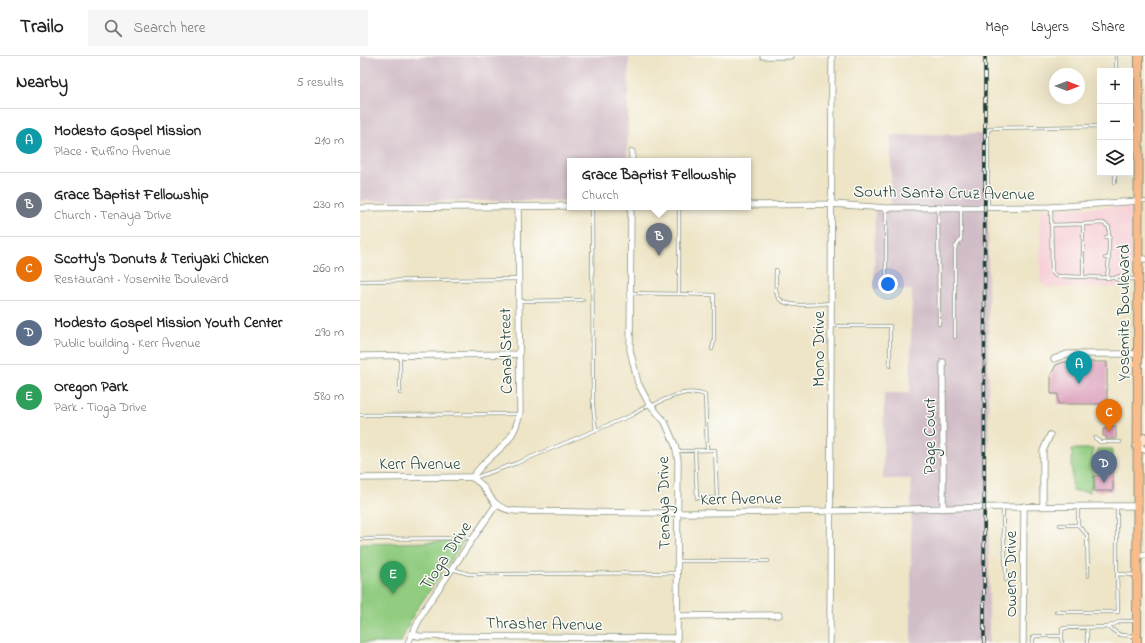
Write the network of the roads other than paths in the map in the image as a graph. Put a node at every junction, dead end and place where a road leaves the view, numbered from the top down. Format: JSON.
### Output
{"nodes":[{"id":1,"x":763,"y":56,"type":"edge"},
{"id":2,"x":790,"y":56,"type":"edge"},
{"id":3,"x":832,"y":56,"type":"edge"},
{"id":4,"x":1116,"y":56,"type":"edge"},
{"id":5,"x":1139,"y":56,"type":"edge"},
{"id":6,"x":1116,"y":68,"type":"edge"},
{"id":7,"x":1142,"y":103,"type":"edge"},
{"id":8,"x":1133,"y":125,"type":"edge"},
{"id":9,"x":1140,"y":125,"type":"junction"},
{"id":10,"x":1097,"y":126,"type":"edge"},
{"id":11,"x":1142,"y":149,"type":"edge"},
{"id":12,"x":632,"y":152,"type":"dead end"},
{"id":13,"x":632,"y":158,"type":"edge"},
{"id":14,"x":1142,"y":173,"type":"edge"},
{"id":15,"x":1115,"y":176,"type":"edge"},
{"id":16,"x":1115,"y":182,"type":"dead end"},
{"id":17,"x":1142,"y":201,"type":"edge"},
{"id":18,"x":832,"y":204,"type":"junction"},
{"id":19,"x":751,"y":205,"type":"edge"},
{"id":20,"x":567,"y":206,"type":"edge"},
{"id":21,"x":518,"y":207,"type":"junction"},
{"id":22,"x":1050,"y":207,"type":"junction"},
{"id":23,"x":360,"y":208,"type":"edge"},
{"id":24,"x":886,"y":208,"type":"junction"},
{"id":25,"x":938,"y":208,"type":"junction"},
{"id":26,"x":961,"y":208,"type":"junction"},
{"id":27,"x":988,"y":208,"type":"junction"},
{"id":28,"x":592,"y":210,"type":"edge"},
{"id":29,"x":631,"y":210,"type":"edge"},
{"id":30,"x":679,"y":210,"type":"edge"},
{"id":31,"x":1083,"y":224,"type":"junction"},
{"id":32,"x":1051,"y":225,"type":"junction"},
{"id":33,"x":1083,"y":237,"type":"junction"},
{"id":34,"x":1088,"y":237,"type":"dead end"},
{"id":35,"x":1106,"y":237,"type":"dead end"},
{"id":36,"x":1110,"y":237,"type":"junction"},
{"id":37,"x":1083,"y":247,"type":"junction"},
{"id":38,"x":1087,"y":247,"type":"dead end"},
{"id":39,"x":1105,"y":247,"type":"dead end"},
{"id":40,"x":1109,"y":247,"type":"junction"},
{"id":41,"x":1105,"y":258,"type":"dead end"},
{"id":42,"x":1109,"y":258,"type":"junction"},
{"id":43,"x":1142,"y":259,"type":"edge"},
{"id":44,"x":776,"y":270,"type":"dead end"},
{"id":45,"x":886,"y":275,"type":"dead end"},
{"id":46,"x":1083,"y":277,"type":"junction"},
{"id":47,"x":1107,"y":278,"type":"junction"},
{"id":48,"x":1114,"y":278,"type":"junction"},
{"id":49,"x":519,"y":279,"type":"junction"},
{"id":50,"x":1134,"y":279,"type":"junction"},
{"id":51,"x":360,"y":281,"type":"edge"},
{"id":52,"x":630,"y":293,"type":"junction"},
{"id":53,"x":679,"y":294,"type":"junction"},
{"id":54,"x":583,"y":300,"type":"dead end"},
{"id":55,"x":518,"y":301,"type":"junction"},
{"id":56,"x":832,"y":303,"type":"junction"},
{"id":57,"x":939,"y":324,"type":"dead end"},
{"id":58,"x":832,"y":326,"type":"junction"},
{"id":59,"x":1141,"y":329,"type":"edge"},
{"id":60,"x":954,"y":337,"type":"dead end"},
{"id":61,"x":712,"y":349,"type":"dead end"},
{"id":62,"x":519,"y":354,"type":"junction"},
{"id":63,"x":1137,"y":354,"type":"junction"},
{"id":64,"x":360,"y":356,"type":"edge"},
{"id":65,"x":400,"y":356,"type":"junction"},
{"id":66,"x":1054,"y":359,"type":"dead end"},
{"id":67,"x":944,"y":362,"type":"dead end"},
{"id":68,"x":890,"y":366,"type":"dead end"},
{"id":69,"x":400,"y":393,"type":"dead end"},
{"id":70,"x":651,"y":405,"type":"junction"},
{"id":71,"x":1137,"y":405,"type":"junction"},
{"id":72,"x":1145,"y":412,"type":"edge"},
{"id":73,"x":519,"y":414,"type":"junction"},
{"id":74,"x":360,"y":415,"type":"edge"},
{"id":75,"x":596,"y":430,"type":"junction"},
{"id":76,"x":1050,"y":435,"type":"dead end"},
{"id":77,"x":1095,"y":438,"type":"dead end"},
{"id":78,"x":1145,"y":438,"type":"edge"},
{"id":79,"x":1120,"y":442,"type":"dead end"},
{"id":80,"x":1137,"y":446,"type":"junction"},
{"id":81,"x":695,"y":450,"type":"junction"},
{"id":82,"x":707,"y":450,"type":"junction"},
{"id":83,"x":1145,"y":450,"type":"edge"},
{"id":84,"x":676,"y":451,"type":"junction"},
{"id":85,"x":360,"y":478,"type":"edge"},
{"id":86,"x":472,"y":478,"type":"junction"},
{"id":87,"x":496,"y":505,"type":"junction"},
{"id":88,"x":1024,"y":506,"type":"junction"},
{"id":89,"x":1043,"y":506,"type":"junction"},
{"id":90,"x":1078,"y":506,"type":"junction"},
{"id":91,"x":1117,"y":506,"type":"junction"},
{"id":92,"x":1137,"y":506,"type":"junction"},
{"id":93,"x":1003,"y":507,"type":"junction"},
{"id":94,"x":943,"y":509,"type":"junction"},
{"id":95,"x":831,"y":511,"type":"junction"},
{"id":96,"x":678,"y":513,"type":"junction"},
{"id":97,"x":1060,"y":525,"type":"dead end"},
{"id":98,"x":1078,"y":525,"type":"junction"},
{"id":99,"x":472,"y":538,"type":"junction"},
{"id":100,"x":360,"y":539,"type":"edge"},
{"id":101,"x":1141,"y":555,"type":"edge"},
{"id":102,"x":678,"y":561,"type":"junction"},
{"id":103,"x":768,"y":561,"type":"dead end"},
{"id":104,"x":451,"y":569,"type":"junction"},
{"id":105,"x":678,"y":573,"type":"junction"},
{"id":106,"x":1117,"y":574,"type":"junction"},
{"id":107,"x":1137,"y":575,"type":"junction"},
{"id":108,"x":1088,"y":576,"type":"dead end"},
{"id":109,"x":1006,"y":580,"type":"dead end"},
{"id":110,"x":1056,"y":612,"type":"dead end"},
{"id":111,"x":779,"y":615,"type":"dead end"},
{"id":112,"x":677,"y":616,"type":"junction"},
{"id":113,"x":1137,"y":621,"type":"junction"},
{"id":114,"x":1108,"y":627,"type":"junction"},
{"id":115,"x":1087,"y":628,"type":"junction"},
{"id":116,"x":412,"y":633,"type":"junction"},
{"id":117,"x":1062,"y":636,"type":"junction"},
{"id":118,"x":1137,"y":639,"type":"edge"},
{"id":119,"x":677,"y":641,"type":"edge"},
{"id":120,"x":408,"y":643,"type":"edge"},
{"id":121,"x":830,"y":643,"type":"edge"},
{"id":122,"x":1023,"y":643,"type":"edge"},
{"id":123,"x":1033,"y":643,"type":"edge"},
{"id":124,"x":1062,"y":643,"type":"edge"},
{"id":125,"x":1087,"y":643,"type":"edge"}],
"edges":[{"from":1,"to":2,"type":"street"},
{"from":3,"to":18,"type":"street","name":"Mono Drive"},
{"from":4,"to":6,"type":"lane"},
{"from":5,"to":7,"type":"main road","name":"Yosemite Boulevard"},
{"from":7,"to":9,"type":"main road","name":"Yosemite Boulevard"},
{"from":8,"to":9,"type":"lane"},
{"from":9,"to":11,"type":"main road","name":"Yosemite Boulevard"},
{"from":10,"to":27,"type":"lane"},
{"from":11,"to":14,"type":"main road","name":"Yosemite Boulevard"},
{"from":12,"to":13,"type":"street"},
{"from":14,"to":17,"type":"main road","name":"Yosemite Boulevard"},
{"from":15,"to":16,"type":"lane"},
{"from":17,"to":22,"type":"street","name":"South Santa Cruz Avenue"},
{"from":17,"to":43,"type":"main road","name":"Yosemite Boulevard"},
{"from":18,"to":19,"type":"street","name":"South Santa Cruz Avenue"},
{"from":18,"to":24,"type":"street","name":"South Santa Cruz Avenue"},
{"from":18,"to":56,"type":"street","name":"Mono Drive"},
{"from":20,"to":21,"type":"street"},
{"from":21,"to":23,"type":"street"},
{"from":21,"to":49,"type":"street","name":"Canal Street"},
{"from":22,"to":27,"type":"street","name":"South Santa Cruz Avenue"},
{"from":22,"to":32,"type":"lane"},
{"from":24,"to":25,"type":"street","name":"South Santa Cruz Avenue"},
{"from":24,"to":45,"type":"lane"},
{"from":25,"to":26,"type":"street","name":"South Santa Cruz Avenue"},
{"from":25,"to":57,"type":"lane"},
{"from":26,"to":27,"type":"street","name":"South Santa Cruz Avenue"},
{"from":26,"to":60,"type":"lane"},
{"from":28,"to":75,"type":"lane"},
{"from":29,"to":52,"type":"street","name":"Tenaya Drive"},
{"from":30,"to":53,"type":"lane"},
{"from":31,"to":32,"type":"lane"},
{"from":31,"to":33,"type":"lane"},
{"from":31,"to":36,"type":"lane"},
{"from":32,"to":46,"type":"lane"},
{"from":33,"to":34,"type":"lane"},
{"from":33,"to":37,"type":"lane"},
{"from":35,"to":36,"type":"lane"},
{"from":36,"to":40,"type":"lane"},
{"from":37,"to":38,"type":"lane"},
{"from":37,"to":46,"type":"lane"},
{"from":39,"to":40,"type":"lane"},
{"from":40,"to":42,"type":"lane"},
{"from":41,"to":42,"type":"lane"},
{"from":42,"to":47,"type":"lane"},
{"from":43,"to":50,"type":"main road","name":"Yosemite Boulevard"},
{"from":44,"to":56,"type":"lane"},
{"from":46,"to":47,"type":"lane"},
{"from":47,"to":48,"type":"lane"},
{"from":48,"to":50,"type":"lane"},
{"from":48,"to":50,"type":"lane"},
{"from":49,"to":51,"type":"lane"},
{"from":49,"to":55,"type":"street","name":"Canal Street"},
{"from":50,"to":59,"type":"main road","name":"Yosemite Boulevard"},
{"from":52,"to":53,"type":"lane"},
{"from":52,"to":70,"type":"street","name":"Tenaya Drive"},
{"from":53,"to":61,"type":"lane"},
{"from":54,"to":55,"type":"lane"},
{"from":55,"to":62,"type":"street","name":"Canal Street"},
{"from":56,"to":58,"type":"street","name":"Mono Drive"},
{"from":58,"to":68,"type":"lane"},
{"from":58,"to":95,"type":"street","name":"Mono Drive"},
{"from":59,"to":63,"type":"main road","name":"Yosemite Boulevard"},
{"from":62,"to":65,"type":"street"},
{"from":62,"to":73,"type":"street","name":"Canal Street"},
{"from":63,"to":66,"type":"street"},
{"from":63,"to":71,"type":"main road","name":"Yosemite Boulevard"},
{"from":64,"to":65,"type":"street"},
{"from":65,"to":69,"type":"lane"},
{"from":67,"to":94,"type":"street","name":"Page Court"},
{"from":70,"to":75,"type":"lane"},
{"from":70,"to":82,"type":"lane"},
{"from":70,"to":84,"type":"street","name":"Tenaya Drive"},
{"from":71,"to":72,"type":"main road"},
{"from":71,"to":80,"type":"main road","name":"Yosemite Boulevard"},
{"from":73,"to":74,"type":"lane"},
{"from":73,"to":86,"type":"street","name":"Canal Street"},
{"from":75,"to":86,"type":"lane"},
{"from":76,"to":89,"type":"street"},
{"from":77,"to":79,"type":"lane"},
{"from":78,"to":80,"type":"main road"},
{"from":80,"to":83,"type":"street"},
{"from":80,"to":92,"type":"main road","name":"Yosemite Boulevard"},
{"from":81,"to":82,"type":"lane"},
{"from":81,"to":82,"type":"lane"},
{"from":81,"to":84,"type":"lane"},
{"from":84,"to":96,"type":"street","name":"Tenaya Drive"},
{"from":85,"to":86,"type":"street","name":"Kerr Avenue"},
{"from":86,"to":87,"type":"street","name":"Kerr Avenue"},
{"from":87,"to":96,"type":"street","name":"Kerr Avenue"},
{"from":87,"to":99,"type":"street","name":"Tioga Drive"},
{"from":88,"to":89,"type":"street","name":"Kerr Avenue"},
{"from":88,"to":93,"type":"street","name":"Kerr Avenue"},
{"from":88,"to":122,"type":"street","name":"Owens Drive"},
{"from":89,"to":90,"type":"street","name":"Kerr Avenue"},
{"from":90,"to":91,"type":"street","name":"Kerr Avenue"},
{"from":90,"to":98,"type":"lane"},
{"from":91,"to":92,"type":"street","name":"Kerr Avenue"},
{"from":91,"to":106,"type":"lane"},
{"from":92,"to":101,"type":"main road","name":"Yosemite Boulevard"},
{"from":93,"to":94,"type":"street","name":"Kerr Avenue"},
{"from":93,"to":109,"type":"lane"},
{"from":94,"to":95,"type":"street","name":"Kerr Avenue"},
{"from":95,"to":96,"type":"street","name":"Kerr Avenue"},
{"from":95,"to":121,"type":"street","name":"Mono Drive"},
{"from":96,"to":102,"type":"street","name":"Tenaya Drive"},
{"from":97,"to":98,"type":"lane"},
{"from":98,"to":108,"type":"lane"},
{"from":99,"to":100,"type":"lane"},
{"from":99,"to":104,"type":"street","name":"Tioga Drive"},
{"from":101,"to":107,"type":"main road","name":"Yosemite Boulevard"},
{"from":102,"to":103,"type":"lane"},
{"from":102,"to":105,"type":"street","name":"Tenaya Drive"},
{"from":104,"to":105,"type":"lane"},
{"from":104,"to":116,"type":"street","name":"Tioga Drive"},
{"from":105,"to":112,"type":"street","name":"Tenaya Drive"},
{"from":106,"to":107,"type":"lane"},
{"from":106,"to":110,"type":"lane"},
{"from":107,"to":113,"type":"main road","name":"Yosemite Boulevard"},
{"from":111,"to":112,"type":"street"},
{"from":112,"to":119,"type":"street","name":"Tenaya Drive"},
{"from":113,"to":114,"type":"lane"},
{"from":113,"to":118,"type":"main road","name":"Yosemite Boulevard"},
{"from":114,"to":115,"type":"lane"},
{"from":114,"to":118,"type":"lane"},
{"from":115,"to":117,"type":"lane"},
{"from":115,"to":125,"type":"lane"},
{"from":116,"to":119,"type":"street","name":"Thrasher Avenue"},
{"from":116,"to":120,"type":"street","name":"Tioga Drive"},
{"from":117,"to":123,"type":"lane"},
{"from":117,"to":124,"type":"lane"}]}
